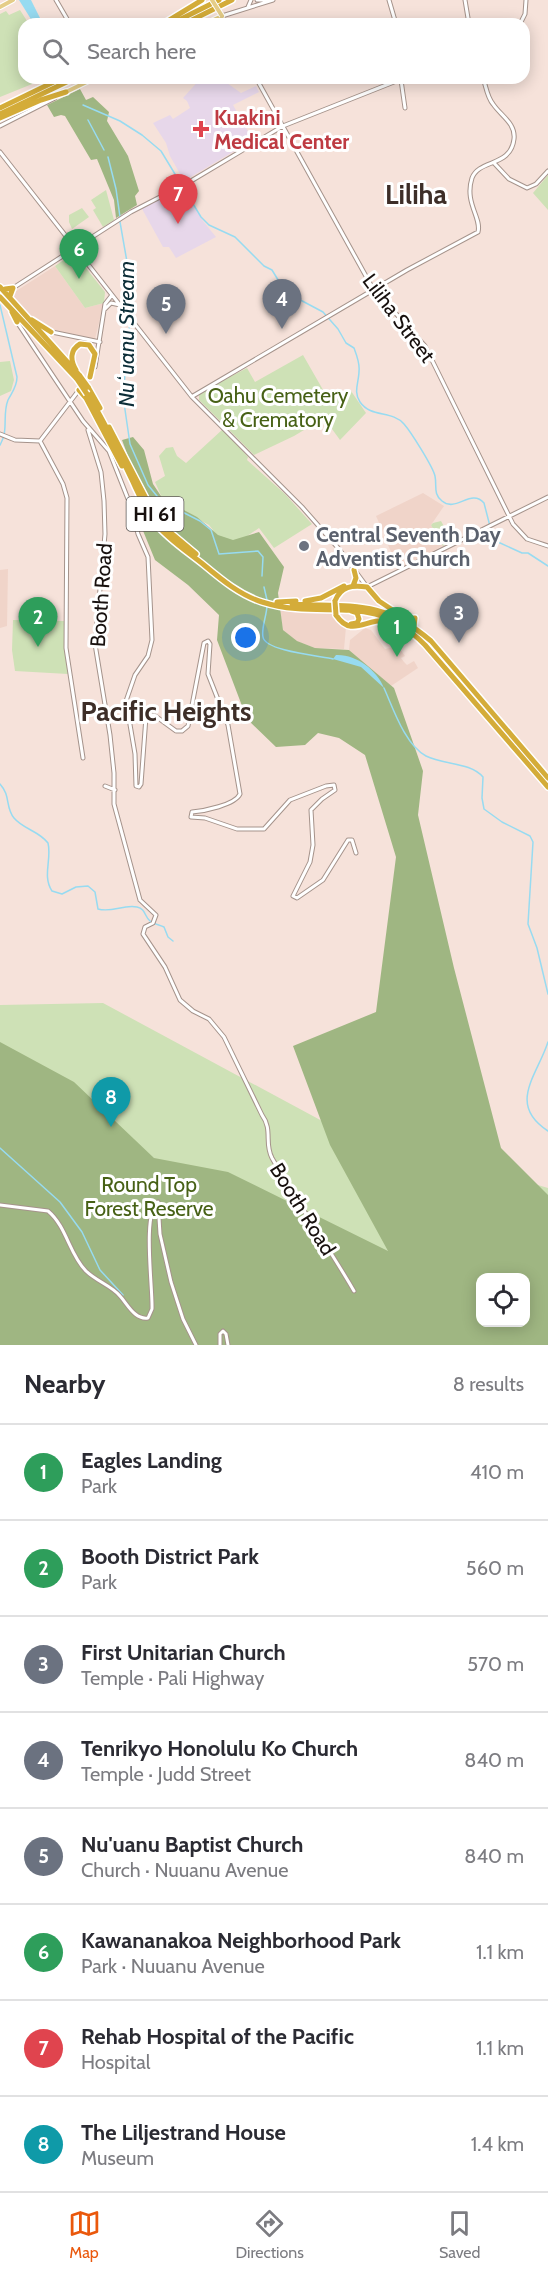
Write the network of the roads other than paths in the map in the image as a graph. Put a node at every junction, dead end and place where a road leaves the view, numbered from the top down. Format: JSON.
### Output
{"nodes":[{"id":1,"x":13,"y":0,"type":"edge"},
{"id":2,"x":56,"y":0,"type":"edge"},
{"id":3,"x":202,"y":0,"type":"edge"},
{"id":4,"x":212,"y":0,"type":"edge"},
{"id":5,"x":219,"y":0,"type":"edge"},
{"id":6,"x":232,"y":0,"type":"edge"},
{"id":7,"x":251,"y":0,"type":"edge"},
{"id":8,"x":257,"y":0,"type":"edge"},
{"id":9,"x":267,"y":0,"type":"edge"},
{"id":10,"x":273,"y":0,"type":"edge"},
{"id":11,"x":389,"y":0,"type":"edge"},
{"id":12,"x":465,"y":0,"type":"edge"},
{"id":13,"x":526,"y":0,"type":"edge"},
{"id":14,"x":0,"y":7,"type":"edge"},
{"id":15,"x":244,"y":9,"type":"junction"},
{"id":16,"x":222,"y":16,"type":"junction"},
{"id":17,"x":66,"y":18,"type":"edge"},
{"id":18,"x":173,"y":18,"type":"edge"},
{"id":19,"x":183,"y":18,"type":"edge"},
{"id":20,"x":196,"y":18,"type":"edge"},
{"id":21,"x":218,"y":18,"type":"edge"},
{"id":22,"x":394,"y":18,"type":"edge"},
{"id":23,"x":468,"y":18,"type":"edge"},
{"id":24,"x":523,"y":18,"type":"edge"},
{"id":25,"x":53,"y":84,"type":"edge"},
{"id":26,"x":55,"y":84,"type":"edge"},
{"id":27,"x":82,"y":84,"type":"edge"},
{"id":28,"x":259,"y":84,"type":"edge"},
{"id":29,"x":387,"y":84,"type":"edge"},
{"id":30,"x":403,"y":84,"type":"edge"},
{"id":31,"x":485,"y":84,"type":"edge"},
{"id":32,"x":67,"y":92,"type":"junction"},
{"id":33,"x":1,"y":107,"type":"edge"},
{"id":34,"x":405,"y":108,"type":"dead end"},
{"id":35,"x":0,"y":116,"type":"edge"},
{"id":36,"x":0,"y":126,"type":"edge"},
{"id":37,"x":283,"y":126,"type":"junction"},
{"id":38,"x":0,"y":152,"type":"edge"},
{"id":39,"x":494,"y":163,"type":"junction"},
{"id":40,"x":548,"y":171,"type":"edge"},
{"id":41,"x":76,"y":248,"type":"junction"},
{"id":42,"x":2,"y":287,"type":"edge"},
{"id":43,"x":13,"y":288,"type":"junction"},
{"id":44,"x":375,"y":290,"type":"junction"},
{"id":45,"x":10,"y":296,"type":"junction"},
{"id":46,"x":113,"y":296,"type":"junction"},
{"id":47,"x":3,"y":301,"type":"edge"},
{"id":48,"x":120,"y":305,"type":"junction"},
{"id":49,"x":104,"y":310,"type":"junction"},
{"id":50,"x":17,"y":322,"type":"joint"},
{"id":51,"x":51,"y":332,"type":"joint"},
{"id":52,"x":100,"y":342,"type":"junction"},
{"id":53,"x":90,"y":377,"type":"junction"},
{"id":54,"x":78,"y":378,"type":"junction"},
{"id":55,"x":79,"y":390,"type":"junction"},
{"id":56,"x":89,"y":393,"type":"junction"},
{"id":57,"x":192,"y":397,"type":"junction"},
{"id":58,"x":70,"y":402,"type":"junction"},
{"id":59,"x":87,"y":428,"type":"junction"},
{"id":60,"x":1,"y":434,"type":"edge"},
{"id":61,"x":99,"y":439,"type":"junction"},
{"id":62,"x":40,"y":441,"type":"junction"},
{"id":63,"x":93,"y":445,"type":"junction"},
{"id":64,"x":130,"y":477,"type":"junction"},
{"id":65,"x":548,"y":496,"type":"edge"},
{"id":66,"x":508,"y":516,"type":"junction"},
{"id":67,"x":548,"y":546,"type":"edge"},
{"id":68,"x":354,"y":570,"type":"junction"},
{"id":69,"x":352,"y":586,"type":"junction"},
{"id":70,"x":367,"y":587,"type":"junction"},
{"id":71,"x":263,"y":600,"type":"junction"},
{"id":72,"x":336,"y":601,"type":"junction"},
{"id":73,"x":276,"y":604,"type":"junction"},
{"id":74,"x":332,"y":608,"type":"junction"},
{"id":75,"x":337,"y":615,"type":"junction"},
{"id":76,"x":402,"y":625,"type":"junction"},
{"id":77,"x":416,"y":628,"type":"junction"},
{"id":78,"x":83,"y":758,"type":"dead end"},
{"id":79,"x":548,"y":778,"type":"edge"},
{"id":80,"x":105,"y":786,"type":"dead end"},
{"id":81,"x":548,"y":787,"type":"edge"},
{"id":82,"x":115,"y":790,"type":"junction"},
{"id":83,"x":356,"y":854,"type":"dead end"},
{"id":84,"x":0,"y":1205,"type":"edge"},
{"id":85,"x":354,"y":1291,"type":"dead end"},
{"id":86,"x":196,"y":1345,"type":"edge"},
{"id":87,"x":220,"y":1345,"type":"edge"},
{"id":88,"x":228,"y":1345,"type":"edge"}],
"edges":[{"from":1,"to":14,"type":"main road"},
{"from":2,"to":17,"type":"street"},
{"from":3,"to":18,"type":"highway"},
{"from":4,"to":16,"type":"main road","bridge":true},
{"from":5,"to":19,"type":"highway"},
{"from":6,"to":20,"type":"highway"},
{"from":7,"to":15,"type":"street"},
{"from":8,"to":9,"type":"street"},
{"from":10,"to":15,"type":"street"},
{"from":11,"to":22,"type":"street"},
{"from":12,"to":23,"type":"street"},
{"from":13,"to":24,"type":"street"},
{"from":15,"to":16,"type":"street"},
{"from":16,"to":21,"type":"main road"},
{"from":25,"to":33,"type":"highway"},
{"from":26,"to":35,"type":"highway"},
{"from":27,"to":32,"type":"main road"},
{"from":28,"to":37,"type":"street","name":"Liliha Street"},
{"from":29,"to":37,"type":"street"},
{"from":30,"to":34,"type":"street"},
{"from":31,"to":39,"type":"street"},
{"from":32,"to":35,"type":"highway"},
{"from":32,"to":36,"type":"street"},
{"from":37,"to":41,"type":"street"},
{"from":37,"to":44,"type":"street","name":"Liliha Street"},
{"from":38,"to":41,"type":"street"},
{"from":39,"to":40,"type":"street"},
{"from":39,"to":44,"type":"street"},
{"from":41,"to":43,"type":"street"},
{"from":41,"to":46,"type":"street"},
{"from":42,"to":43,"type":"highway"},
{"from":42,"to":45,"type":"highway"},
{"from":42,"to":54,"type":"highway","number":"HI 61"},
{"from":43,"to":45,"type":"highway"},
{"from":44,"to":57,"type":"street"},
{"from":44,"to":66,"type":"street","name":"Liliha Street"},
{"from":45,"to":51,"type":"highway"},
{"from":46,"to":48,"type":"street"},
{"from":46,"to":49,"type":"street"},
{"from":47,"to":50,"type":"highway"},
{"from":47,"to":54,"type":"highway","number":"HI 61"},
{"from":48,"to":49,"type":"street"},
{"from":48,"to":57,"type":"street"},
{"from":49,"to":52,"type":"street"},
{"from":50,"to":58,"type":"street"},
{"from":51,"to":52,"type":"street"},
{"from":52,"to":53,"type":"street"},
{"from":53,"to":54,"type":"highway"},
{"from":53,"to":55,"type":"street"},
{"from":54,"to":56,"type":"highway","number":"HI 61","bridge":true},
{"from":55,"to":58,"type":"street"},
{"from":55,"to":64,"type":"highway"},
{"from":56,"to":64,"type":"highway","number":"HI 61"},
{"from":56,"to":71,"type":"highway","number":"HI 61"},
{"from":57,"to":68,"type":"street"},
{"from":58,"to":59,"type":"street"},
{"from":58,"to":62,"type":"street"},
{"from":59,"to":61,"type":"street"},
{"from":59,"to":63,"type":"street","name":"Booth Road"},
{"from":60,"to":62,"type":"street"},
{"from":61,"to":63,"type":"street"},
{"from":61,"to":83,"type":"street"},
{"from":62,"to":78,"type":"street"},
{"from":63,"to":82,"type":"street","name":"Booth Road"},
{"from":64,"to":71,"type":"highway","number":"HI 61"},
{"from":65,"to":66,"type":"street"},
{"from":66,"to":67,"type":"street","name":"Liliha Street"},
{"from":66,"to":70,"type":"street"},
{"from":68,"to":69,"type":"highway"},
{"from":68,"to":70,"type":"street"},
{"from":69,"to":70,"type":"highway"},
{"from":69,"to":72,"type":"highway"},
{"from":69,"to":73,"type":"highway"},
{"from":70,"to":72,"type":"highway"},
{"from":70,"to":77,"type":"highway"},
{"from":71,"to":73,"type":"highway","number":"HI 61"},
{"from":72,"to":75,"type":"highway","bridge":true},
{"from":73,"to":74,"type":"highway","number":"HI 61"},
{"from":73,"to":77,"type":"highway","number":"HI 61"},
{"from":74,"to":75,"type":"highway"},
{"from":74,"to":76,"type":"highway","number":"HI 61"},
{"from":75,"to":76,"type":"highway"},
{"from":76,"to":81,"type":"highway","number":"HI 61"},
{"from":77,"to":79,"type":"highway","number":"HI 61"},
{"from":80,"to":82,"type":"street"},
{"from":82,"to":85,"type":"street","name":"Booth Road"},
{"from":84,"to":86,"type":"street"},
{"from":87,"to":88,"type":"street"}]}
